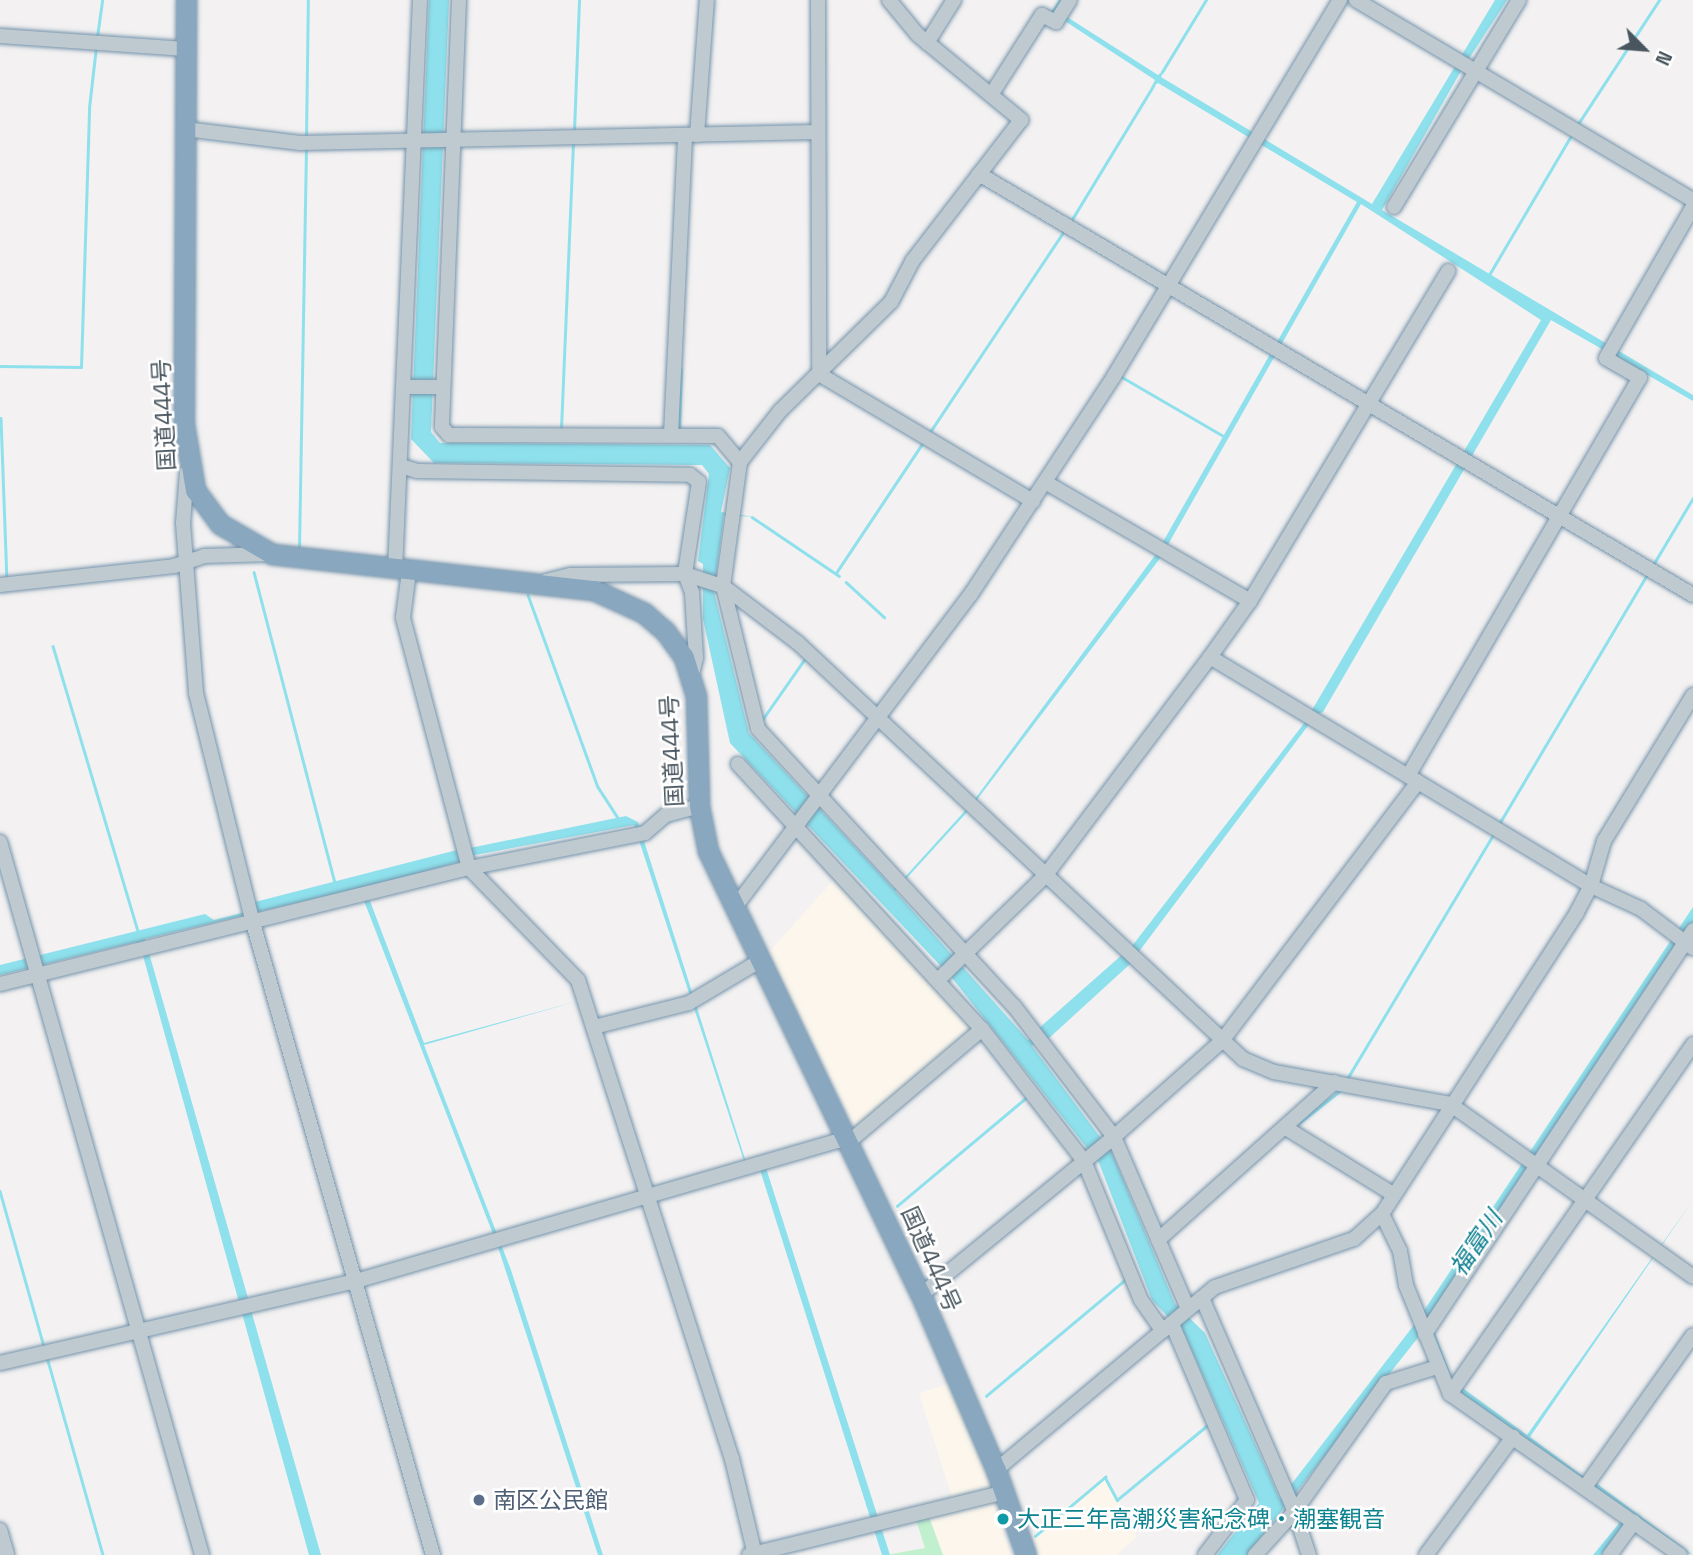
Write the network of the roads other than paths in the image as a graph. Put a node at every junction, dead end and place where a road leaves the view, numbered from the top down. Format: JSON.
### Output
{"nodes":[{"id":1,"x":186,"y":0,"type":"edge"},
{"id":2,"x":420,"y":0,"type":"edge"},
{"id":3,"x":459,"y":0,"type":"edge"},
{"id":4,"x":707,"y":0,"type":"edge"},
{"id":5,"x":818,"y":0,"type":"edge"},
{"id":6,"x":889,"y":0,"type":"edge"},
{"id":7,"x":954,"y":0,"type":"edge"},
{"id":8,"x":1340,"y":0,"type":"edge"},
{"id":9,"x":1356,"y":0,"type":"edge"},
{"id":10,"x":1518,"y":0,"type":"edge"},
{"id":11,"x":1063,"y":10,"type":"edge"},
{"id":12,"x":0,"y":36,"type":"edge"},
{"id":13,"x":927,"y":43,"type":"junction"},
{"id":14,"x":186,"y":49,"type":"junction"},
{"id":15,"x":1467,"y":66,"type":"junction"},
{"id":16,"x":991,"y":95,"type":"junction"},
{"id":17,"x":185,"y":129,"type":"junction"},
{"id":18,"x":818,"y":132,"type":"junction"},
{"id":19,"x":691,"y":135,"type":"junction"},
{"id":20,"x":417,"y":139,"type":"junction"},
{"id":21,"x":450,"y":139,"type":"junction"},
{"id":22,"x":979,"y":174,"type":"junction"},
{"id":23,"x":1693,"y":200,"type":"edge"},
{"id":24,"x":1394,"y":207,"type":"dead end"},
{"id":25,"x":1693,"y":207,"type":"edge"},
{"id":26,"x":1448,"y":271,"type":"dead end"},
{"id":27,"x":1168,"y":286,"type":"junction"},
{"id":28,"x":819,"y":374,"type":"junction"},
{"id":29,"x":404,"y":387,"type":"junction"},
{"id":30,"x":443,"y":387,"type":"junction"},
{"id":31,"x":1367,"y":404,"type":"junction"},
{"id":32,"x":676,"y":435,"type":"junction"},
{"id":33,"x":740,"y":462,"type":"junction"},
{"id":34,"x":187,"y":464,"type":"junction"},
{"id":35,"x":401,"y":466,"type":"junction"},
{"id":36,"x":1045,"y":482,"type":"junction"},
{"id":37,"x":1033,"y":501,"type":"junction"},
{"id":38,"x":1562,"y":519,"type":"junction"},
{"id":39,"x":272,"y":554,"type":"junction"},
{"id":40,"x":188,"y":561,"type":"junction"},
{"id":41,"x":402,"y":571,"type":"junction"},
{"id":42,"x":690,"y":574,"type":"junction"},
{"id":43,"x":541,"y":582,"type":"junction"},
{"id":44,"x":0,"y":585,"type":"edge"},
{"id":45,"x":723,"y":586,"type":"junction"},
{"id":46,"x":1693,"y":595,"type":"edge"},
{"id":47,"x":1250,"y":601,"type":"junction"},
{"id":48,"x":1210,"y":657,"type":"junction"},
{"id":49,"x":692,"y":674,"type":"junction"},
{"id":50,"x":1693,"y":695,"type":"edge"},
{"id":51,"x":877,"y":719,"type":"junction"},
{"id":52,"x":738,"y":764,"type":"dead end"},
{"id":53,"x":1413,"y":779,"type":"junction"},
{"id":54,"x":818,"y":799,"type":"junction"},
{"id":55,"x":699,"y":806,"type":"junction"},
{"id":56,"x":797,"y":824,"type":"junction"},
{"id":57,"x":0,"y":842,"type":"edge"},
{"id":58,"x":466,"y":859,"type":"junction"},
{"id":59,"x":1045,"y":876,"type":"junction"},
{"id":60,"x":1591,"y":886,"type":"junction"},
{"id":61,"x":735,"y":907,"type":"junction"},
{"id":62,"x":251,"y":915,"type":"junction"},
{"id":63,"x":1685,"y":938,"type":"edge"},
{"id":64,"x":962,"y":957,"type":"junction"},
{"id":65,"x":761,"y":960,"type":"junction"},
{"id":66,"x":35,"y":966,"type":"junction"},
{"id":67,"x":941,"y":977,"type":"junction"},
{"id":68,"x":0,"y":984,"type":"edge"},
{"id":69,"x":594,"y":1027,"type":"junction"},
{"id":70,"x":982,"y":1028,"type":"junction"},
{"id":71,"x":1222,"y":1041,"type":"junction"},
{"id":72,"x":1693,"y":1044,"type":"edge"},
{"id":73,"x":1335,"y":1082,"type":"junction"},
{"id":74,"x":1450,"y":1104,"type":"junction"},
{"id":75,"x":1286,"y":1128,"type":"junction"},
{"id":76,"x":1111,"y":1140,"type":"junction"},
{"id":77,"x":850,"y":1141,"type":"junction"},
{"id":78,"x":1088,"y":1159,"type":"junction"},
{"id":79,"x":1529,"y":1161,"type":"junction"},
{"id":80,"x":1392,"y":1194,"type":"junction"},
{"id":81,"x":648,"y":1196,"type":"junction"},
{"id":82,"x":1584,"y":1203,"type":"junction"},
{"id":83,"x":1382,"y":1214,"type":"junction"},
{"id":84,"x":1158,"y":1240,"type":"junction"},
{"id":85,"x":1693,"y":1277,"type":"edge"},
{"id":86,"x":356,"y":1281,"type":"junction"},
{"id":87,"x":921,"y":1295,"type":"junction"},
{"id":88,"x":1202,"y":1298,"type":"junction"},
{"id":89,"x":1187,"y":1311,"type":"junction"},
{"id":90,"x":1168,"y":1328,"type":"junction"},
{"id":91,"x":1427,"y":1329,"type":"junction"},
{"id":92,"x":138,"y":1331,"type":"junction"},
{"id":93,"x":1693,"y":1335,"type":"edge"},
{"id":94,"x":0,"y":1363,"type":"edge"},
{"id":95,"x":1437,"y":1367,"type":"junction"},
{"id":96,"x":1454,"y":1388,"type":"junction"},
{"id":97,"x":1513,"y":1437,"type":"junction"},
{"id":98,"x":996,"y":1470,"type":"junction"},
{"id":99,"x":1585,"y":1487,"type":"junction"},
{"id":100,"x":1002,"y":1493,"type":"junction"},
{"id":101,"x":1294,"y":1509,"type":"junction"},
{"id":102,"x":1629,"y":1518,"type":"junction"},
{"id":103,"x":0,"y":1530,"type":"edge"},
{"id":104,"x":753,"y":1554,"type":"edge"},
{"id":105,"x":7,"y":1555,"type":"edge"},
{"id":106,"x":202,"y":1555,"type":"edge"},
{"id":107,"x":433,"y":1555,"type":"edge"},
{"id":108,"x":1026,"y":1555,"type":"edge"},
{"id":109,"x":1205,"y":1555,"type":"edge"},
{"id":110,"x":1255,"y":1555,"type":"edge"},
{"id":111,"x":1309,"y":1555,"type":"edge"},
{"id":112,"x":1426,"y":1555,"type":"edge"},
{"id":113,"x":1610,"y":1555,"type":"edge"},
{"id":114,"x":1680,"y":1555,"type":"edge"}],
"edges":[{"from":1,"to":14,"type":"highway","name":"国道444号"},
{"from":2,"to":20,"type":"street"},
{"from":3,"to":21,"type":"street"},
{"from":4,"to":19,"type":"street"},
{"from":5,"to":18,"type":"street"},
{"from":6,"to":13,"type":"street"},
{"from":7,"to":13,"type":"street"},
{"from":8,"to":27,"type":"street"},
{"from":9,"to":15,"type":"street"},
{"from":10,"to":15,"type":"street"},
{"from":11,"to":16,"type":"street"},
{"from":12,"to":14,"type":"street"},
{"from":13,"to":16,"type":"street"},
{"from":14,"to":17,"type":"highway","name":"国道444号"},
{"from":15,"to":23,"type":"street"},
{"from":15,"to":24,"type":"street"},
{"from":16,"to":22,"type":"street"},
{"from":17,"to":20,"type":"street"},
{"from":17,"to":34,"type":"highway","name":"国道444号"},
{"from":18,"to":19,"type":"street"},
{"from":18,"to":28,"type":"street"},
{"from":19,"to":21,"type":"street"},
{"from":19,"to":32,"type":"street"},
{"from":20,"to":21,"type":"street"},
{"from":20,"to":29,"type":"street"},
{"from":21,"to":30,"type":"street"},
{"from":22,"to":27,"type":"street"},
{"from":22,"to":28,"type":"street"},
{"from":25,"to":38,"type":"street"},
{"from":26,"to":31,"type":"street"},
{"from":27,"to":31,"type":"street"},
{"from":27,"to":36,"type":"street"},
{"from":28,"to":33,"type":"street"},
{"from":28,"to":37,"type":"street"},
{"from":29,"to":30,"type":"street"},
{"from":29,"to":35,"type":"street"},
{"from":30,"to":32,"type":"street"},
{"from":31,"to":38,"type":"street"},
{"from":31,"to":47,"type":"street"},
{"from":32,"to":33,"type":"street"},
{"from":33,"to":45,"type":"street"},
{"from":34,"to":39,"type":"highway","name":"国道444号"},
{"from":34,"to":40,"type":"street"},
{"from":35,"to":41,"type":"street"},
{"from":35,"to":42,"type":"street"},
{"from":36,"to":37,"type":"street"},
{"from":36,"to":47,"type":"street"},
{"from":37,"to":51,"type":"street"},
{"from":38,"to":46,"type":"street"},
{"from":38,"to":53,"type":"street"},
{"from":39,"to":40,"type":"street"},
{"from":39,"to":41,"type":"highway","name":"国道444号"},
{"from":40,"to":44,"type":"street"},
{"from":40,"to":62,"type":"street"},
{"from":41,"to":43,"type":"highway","name":"国道444号"},
{"from":41,"to":58,"type":"street"},
{"from":42,"to":43,"type":"street"},
{"from":42,"to":45,"type":"street"},
{"from":42,"to":49,"type":"street"},
{"from":43,"to":49,"type":"highway","name":"国道444号"},
{"from":45,"to":51,"type":"street"},
{"from":45,"to":54,"type":"street"},
{"from":47,"to":48,"type":"street"},
{"from":48,"to":53,"type":"street"},
{"from":48,"to":59,"type":"street"},
{"from":49,"to":55,"type":"highway","name":"国道444号"},
{"from":50,"to":60,"type":"street"},
{"from":51,"to":54,"type":"street"},
{"from":51,"to":59,"type":"street"},
{"from":52,"to":56,"type":"street"},
{"from":53,"to":60,"type":"street"},
{"from":53,"to":71,"type":"street"},
{"from":54,"to":56,"type":"street"},
{"from":54,"to":64,"type":"street"},
{"from":55,"to":58,"type":"street"},
{"from":55,"to":61,"type":"highway","name":"国道444号"},
{"from":56,"to":61,"type":"street"},
{"from":56,"to":67,"type":"street"},
{"from":57,"to":66,"type":"street"},
{"from":58,"to":62,"type":"street"},
{"from":58,"to":69,"type":"street"},
{"from":59,"to":64,"type":"street"},
{"from":59,"to":71,"type":"street"},
{"from":60,"to":63,"type":"street"},
{"from":60,"to":74,"type":"street"},
{"from":61,"to":65,"type":"highway","name":"国道444号"},
{"from":62,"to":66,"type":"street"},
{"from":62,"to":86,"type":"street"},
{"from":63,"to":79,"type":"street"},
{"from":64,"to":67,"type":"street"},
{"from":64,"to":76,"type":"street"},
{"from":65,"to":69,"type":"street"},
{"from":65,"to":77,"type":"highway","name":"国道444号"},
{"from":66,"to":68,"type":"street"},
{"from":66,"to":92,"type":"street"},
{"from":67,"to":70,"type":"street"},
{"from":69,"to":81,"type":"street"},
{"from":70,"to":77,"type":"street"},
{"from":70,"to":78,"type":"street"},
{"from":71,"to":73,"type":"street"},
{"from":71,"to":76,"type":"street"},
{"from":72,"to":82,"type":"street"},
{"from":73,"to":74,"type":"street"},
{"from":73,"to":75,"type":"street"},
{"from":74,"to":79,"type":"street"},
{"from":74,"to":80,"type":"street"},
{"from":75,"to":80,"type":"street"},
{"from":75,"to":84,"type":"street"},
{"from":76,"to":78,"type":"street"},
{"from":76,"to":84,"type":"street"},
{"from":77,"to":81,"type":"street"},
{"from":77,"to":87,"type":"highway","name":"国道444号"},
{"from":78,"to":87,"type":"street"},
{"from":78,"to":90,"type":"street"},
{"from":79,"to":82,"type":"street"},
{"from":79,"to":91,"type":"street"},
{"from":80,"to":83,"type":"street"},
{"from":81,"to":86,"type":"street"},
{"from":81,"to":104,"type":"street"},
{"from":82,"to":85,"type":"street"},
{"from":82,"to":96,"type":"street"},
{"from":83,"to":88,"type":"street"},
{"from":83,"to":91,"type":"street"},
{"from":84,"to":89,"type":"street"},
{"from":86,"to":92,"type":"street"},
{"from":86,"to":107,"type":"street"},
{"from":87,"to":98,"type":"highway","name":"国道444号"},
{"from":88,"to":89,"type":"street"},
{"from":88,"to":101,"type":"street"},
{"from":89,"to":90,"type":"street"},
{"from":90,"to":98,"type":"street"},
{"from":90,"to":109,"type":"street"},
{"from":91,"to":95,"type":"street"},
{"from":92,"to":94,"type":"street"},
{"from":92,"to":106,"type":"street"},
{"from":93,"to":99,"type":"street"},
{"from":95,"to":96,"type":"street"},
{"from":95,"to":101,"type":"street"},
{"from":96,"to":97,"type":"street"},
{"from":97,"to":99,"type":"street"},
{"from":97,"to":112,"type":"street"},
{"from":98,"to":100,"type":"highway","name":"国道444号"},
{"from":99,"to":102,"type":"street"},
{"from":100,"to":104,"type":"street"},
{"from":100,"to":108,"type":"highway","name":"国道444号"},
{"from":101,"to":110,"type":"street"},
{"from":101,"to":111,"type":"street"},
{"from":102,"to":113,"type":"street"},
{"from":102,"to":114,"type":"street"},
{"from":103,"to":105,"type":"street"}]}
